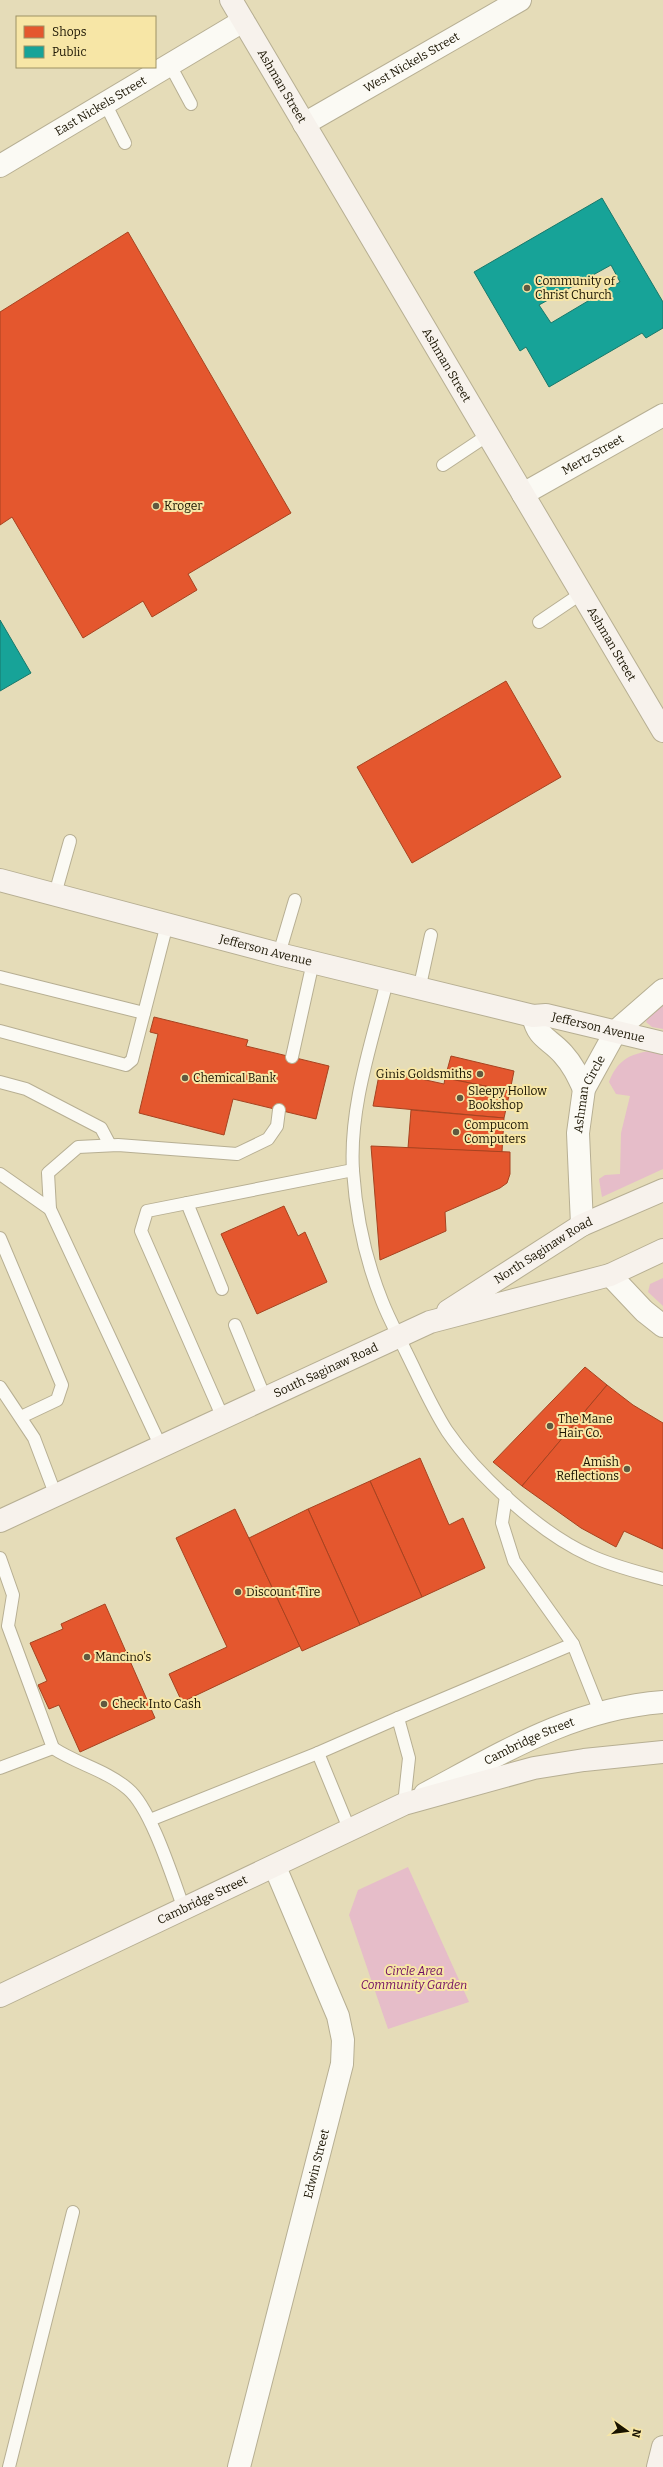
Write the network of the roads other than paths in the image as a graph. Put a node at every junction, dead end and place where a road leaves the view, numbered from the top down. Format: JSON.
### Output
{"nodes":[{"id":1,"x":231,"y":0,"type":"edge"},
{"id":2,"x":520,"y":0,"type":"edge"},
{"id":3,"x":243,"y":21,"type":"junction"},
{"id":4,"x":170,"y":65,"type":"junction"},
{"id":5,"x":106,"y":104,"type":"junction"},
{"id":6,"x":191,"y":104,"type":"dead end"},
{"id":7,"x":304,"y":124,"type":"junction"},
{"id":8,"x":125,"y":143,"type":"dead end"},
{"id":9,"x":0,"y":166,"type":"edge"},
{"id":10,"x":663,"y":415,"type":"edge"},
{"id":11,"x":488,"y":435,"type":"junction"},
{"id":12,"x":444,"y":465,"type":"dead end"},
{"id":13,"x":523,"y":494,"type":"junction"},
{"id":14,"x":582,"y":593,"type":"junction"},
{"id":15,"x":538,"y":622,"type":"dead end"},
{"id":16,"x":663,"y":731,"type":"edge"},
{"id":17,"x":70,"y":841,"type":"dead end"},
{"id":18,"x":0,"y":880,"type":"edge"},
{"id":19,"x":55,"y":894,"type":"junction"},
{"id":20,"x":295,"y":900,"type":"dead end"},
{"id":21,"x":167,"y":924,"type":"junction"},
{"id":22,"x":431,"y":935,"type":"dead end"},
{"id":23,"x":279,"y":954,"type":"junction"},
{"id":24,"x":313,"y":962,"type":"junction"},
{"id":25,"x":0,"y":977,"type":"edge"},
{"id":26,"x":387,"y":981,"type":"junction"},
{"id":27,"x":419,"y":990,"type":"junction"},
{"id":28,"x":663,"y":990,"type":"edge"},
{"id":29,"x":144,"y":1013,"type":"junction"},
{"id":30,"x":533,"y":1016,"type":"junction"},
{"id":31,"x":0,"y":1031,"type":"edge"},
{"id":32,"x":616,"y":1031,"type":"junction"},
{"id":33,"x":663,"y":1043,"type":"edge"},
{"id":34,"x":292,"y":1057,"type":"dead end"},
{"id":35,"x":0,"y":1082,"type":"edge"},
{"id":36,"x":584,"y":1089,"type":"junction"},
{"id":37,"x":279,"y":1110,"type":"dead end"},
{"id":38,"x":110,"y":1145,"type":"junction"},
{"id":39,"x":353,"y":1170,"type":"junction"},
{"id":40,"x":0,"y":1174,"type":"edge"},
{"id":41,"x":663,"y":1190,"type":"edge"},
{"id":42,"x":187,"y":1203,"type":"junction"},
{"id":43,"x":50,"y":1210,"type":"junction"},
{"id":44,"x":582,"y":1225,"type":"junction"},
{"id":45,"x":0,"y":1238,"type":"edge"},
{"id":46,"x":663,"y":1250,"type":"edge"},
{"id":47,"x":610,"y":1275,"type":"junction"},
{"id":48,"x":222,"y":1289,"type":"dead end"},
{"id":49,"x":430,"y":1322,"type":"junction"},
{"id":50,"x":234,"y":1325,"type":"dead end"},
{"id":51,"x":663,"y":1326,"type":"edge"},
{"id":52,"x":399,"y":1336,"type":"junction"},
{"id":53,"x":0,"y":1387,"type":"edge"},
{"id":54,"x":266,"y":1398,"type":"junction"},
{"id":55,"x":21,"y":1417,"type":"junction"},
{"id":56,"x":223,"y":1418,"type":"junction"},
{"id":57,"x":161,"y":1447,"type":"junction"},
{"id":58,"x":56,"y":1496,"type":"junction"},
{"id":59,"x":506,"y":1496,"type":"junction"},
{"id":60,"x":0,"y":1521,"type":"edge"},
{"id":61,"x":0,"y":1558,"type":"edge"},
{"id":62,"x":663,"y":1579,"type":"edge"},
{"id":63,"x":573,"y":1644,"type":"junction"},
{"id":64,"x":663,"y":1702,"type":"edge"},
{"id":65,"x":600,"y":1712,"type":"junction"},
{"id":66,"x":398,"y":1718,"type":"junction"},
{"id":67,"x":54,"y":1748,"type":"junction"},
{"id":68,"x":663,"y":1752,"type":"edge"},
{"id":69,"x":318,"y":1754,"type":"junction"},
{"id":70,"x":0,"y":1768,"type":"edge"},
{"id":71,"x":404,"y":1804,"type":"junction"},
{"id":72,"x":150,"y":1820,"type":"junction"},
{"id":73,"x":350,"y":1830,"type":"junction"},
{"id":74,"x":275,"y":1867,"type":"junction"},
{"id":75,"x":184,"y":1909,"type":"junction"},
{"id":76,"x":0,"y":1996,"type":"edge"},
{"id":77,"x":73,"y":2212,"type":"dead end"},
{"id":78,"x":663,"y":2447,"type":"edge"},
{"id":79,"x":9,"y":2467,"type":"edge"},
{"id":80,"x":239,"y":2467,"type":"edge"},
{"id":81,"x":658,"y":2467,"type":"edge"}],
"edges":[{"from":1,"to":3,"type":"street","name":"Ashman Street"},
{"from":2,"to":7,"type":"street","name":"West Nickels Street"},
{"from":3,"to":4,"type":"street","name":"East Nickels Street"},
{"from":3,"to":7,"type":"street","name":"Ashman Street"},
{"from":4,"to":5,"type":"street","name":"East Nickels Street"},
{"from":4,"to":6,"type":"lane"},
{"from":5,"to":8,"type":"lane"},
{"from":5,"to":9,"type":"street","name":"East Nickels Street"},
{"from":7,"to":11,"type":"street","name":"Ashman Street"},
{"from":10,"to":13,"type":"street","name":"Mertz Street"},
{"from":11,"to":12,"type":"lane"},
{"from":11,"to":13,"type":"street","name":"Ashman Street"},
{"from":13,"to":14,"type":"street","name":"Ashman Street"},
{"from":14,"to":15,"type":"lane"},
{"from":14,"to":16,"type":"street","name":"Ashman Street"},
{"from":17,"to":19,"type":"lane"},
{"from":18,"to":19,"type":"street","name":"Jefferson Avenue"},
{"from":19,"to":21,"type":"street","name":"Jefferson Avenue"},
{"from":20,"to":23,"type":"lane"},
{"from":21,"to":23,"type":"street","name":"Jefferson Avenue"},
{"from":21,"to":29,"type":"lane"},
{"from":22,"to":27,"type":"lane"},
{"from":23,"to":24,"type":"street","name":"Jefferson Avenue"},
{"from":24,"to":26,"type":"street","name":"Jefferson Avenue"},
{"from":24,"to":34,"type":"lane"},
{"from":25,"to":29,"type":"lane"},
{"from":26,"to":27,"type":"street","name":"Jefferson Avenue"},
{"from":26,"to":39,"type":"lane"},
{"from":27,"to":30,"type":"street","name":"Jefferson Avenue"},
{"from":28,"to":32,"type":"street","name":"Ashman Circle"},
{"from":29,"to":31,"type":"lane"},
{"from":30,"to":32,"type":"street","name":"Jefferson Avenue"},
{"from":30,"to":36,"type":"street","name":"Jefferson Avenue"},
{"from":32,"to":33,"type":"street","name":"Jefferson Avenue"},
{"from":32,"to":36,"type":"street","name":"Ashman Circle"},
{"from":35,"to":38,"type":"lane"},
{"from":36,"to":44,"type":"street","name":"Ashman Circle"},
{"from":37,"to":38,"type":"lane"},
{"from":38,"to":43,"type":"lane"},
{"from":39,"to":42,"type":"lane"},
{"from":39,"to":52,"type":"lane"},
{"from":40,"to":43,"type":"lane"},
{"from":41,"to":44,"type":"street","name":"North Saginaw Road"},
{"from":42,"to":48,"type":"lane"},
{"from":42,"to":56,"type":"lane"},
{"from":43,"to":57,"type":"lane"},
{"from":44,"to":49,"type":"street","name":"North Saginaw Road"},
{"from":45,"to":55,"type":"lane"},
{"from":46,"to":47,"type":"street","name":"South Saginaw Road"},
{"from":47,"to":49,"type":"street","name":"South Saginaw Road"},
{"from":47,"to":51,"type":"street"},
{"from":49,"to":52,"type":"street","name":"South Saginaw Road"},
{"from":50,"to":54,"type":"lane"},
{"from":52,"to":54,"type":"street","name":"South Saginaw Road"},
{"from":52,"to":59,"type":"lane"},
{"from":53,"to":55,"type":"lane"},
{"from":54,"to":56,"type":"street","name":"South Saginaw Road"},
{"from":55,"to":58,"type":"lane"},
{"from":56,"to":57,"type":"street","name":"South Saginaw Road"},
{"from":57,"to":58,"type":"street","name":"South Saginaw Road"},
{"from":58,"to":60,"type":"street","name":"South Saginaw Road"},
{"from":59,"to":62,"type":"lane"},
{"from":59,"to":63,"type":"lane"},
{"from":61,"to":67,"type":"lane"},
{"from":63,"to":65,"type":"lane"},
{"from":63,"to":66,"type":"lane"},
{"from":64,"to":65,"type":"street","name":"Cambridge Street"},
{"from":65,"to":71,"type":"street","name":"Cambridge Street"},
{"from":66,"to":69,"type":"lane"},
{"from":66,"to":71,"type":"lane"},
{"from":67,"to":70,"type":"lane"},
{"from":67,"to":72,"type":"lane"},
{"from":68,"to":71,"type":"street","name":"Cambridge Street"},
{"from":69,"to":72,"type":"lane"},
{"from":69,"to":73,"type":"lane"},
{"from":71,"to":73,"type":"street","name":"Cambridge Street"},
{"from":72,"to":75,"type":"lane"},
{"from":73,"to":74,"type":"street","name":"Cambridge Street"},
{"from":74,"to":75,"type":"street","name":"Cambridge Street"},
{"from":74,"to":80,"type":"street","name":"Edwin Street"},
{"from":75,"to":76,"type":"street","name":"Cambridge Street"},
{"from":77,"to":79,"type":"lane"},
{"from":78,"to":81,"type":"street"}]}
